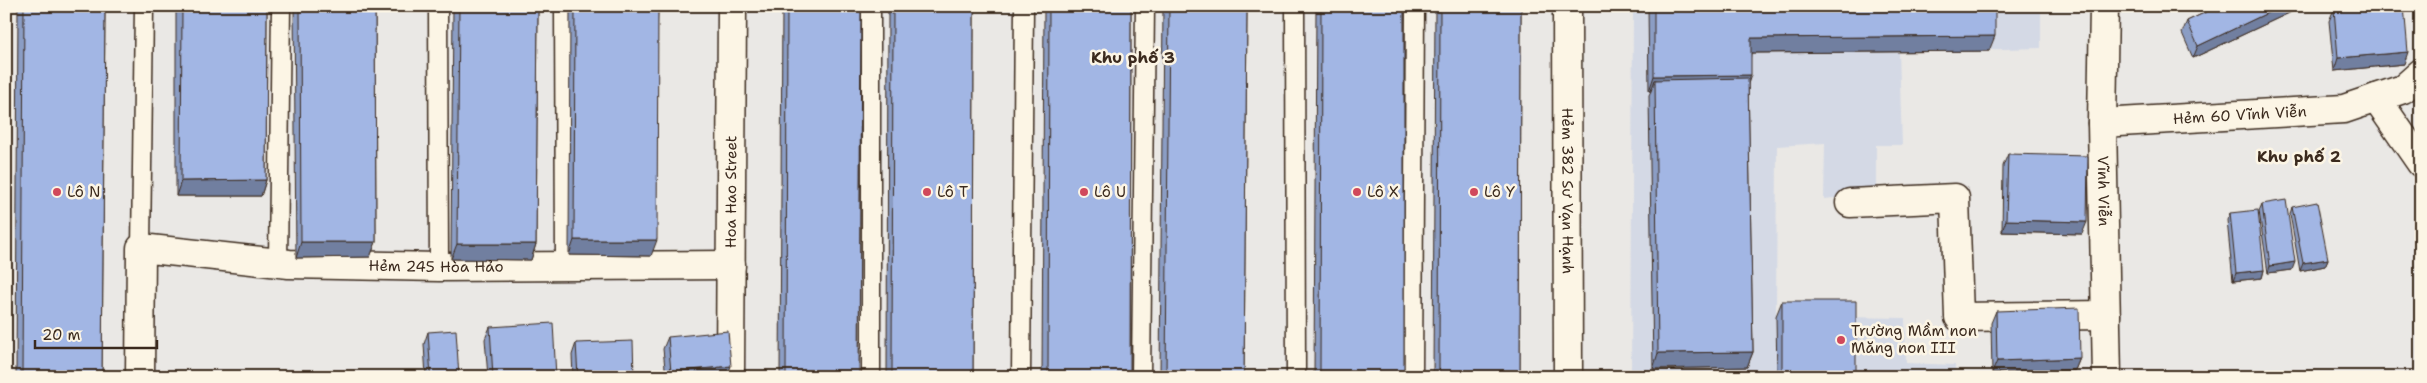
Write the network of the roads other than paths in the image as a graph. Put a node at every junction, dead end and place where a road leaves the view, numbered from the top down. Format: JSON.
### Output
{"nodes":[{"id":1,"x":144,"y":6,"type":"edge"},
{"id":2,"x":281,"y":6,"type":"edge"},
{"id":3,"x":438,"y":6,"type":"edge"},
{"id":4,"x":564,"y":6,"type":"edge"},
{"id":5,"x":732,"y":6,"type":"edge"},
{"id":6,"x":871,"y":6,"type":"edge"},
{"id":7,"x":1024,"y":6,"type":"edge"},
{"id":8,"x":1145,"y":6,"type":"edge"},
{"id":9,"x":1295,"y":6,"type":"edge"},
{"id":10,"x":1415,"y":6,"type":"edge"},
{"id":11,"x":1567,"y":6,"type":"edge"},
{"id":12,"x":2104,"y":6,"type":"edge"},
{"id":13,"x":2421,"y":74,"type":"edge"},
{"id":14,"x":2376,"y":98,"type":"junction"},
{"id":15,"x":2102,"y":123,"type":"junction"},
{"id":16,"x":2421,"y":163,"type":"edge"},
{"id":17,"x":1850,"y":203,"type":"dead end"},
{"id":18,"x":141,"y":248,"type":"junction"},
{"id":19,"x":278,"y":263,"type":"junction"},
{"id":20,"x":731,"y":264,"type":"junction"},
{"id":21,"x":565,"y":266,"type":"junction"},
{"id":22,"x":439,"y":267,"type":"junction"},
{"id":23,"x":2106,"y":316,"type":"junction"},
{"id":24,"x":140,"y":377,"type":"edge"},
{"id":25,"x":730,"y":377,"type":"edge"},
{"id":26,"x":871,"y":377,"type":"edge"},
{"id":27,"x":1022,"y":377,"type":"edge"},
{"id":28,"x":1141,"y":377,"type":"edge"},
{"id":29,"x":1296,"y":377,"type":"edge"},
{"id":30,"x":1413,"y":377,"type":"edge"},
{"id":31,"x":1568,"y":377,"type":"edge"},
{"id":32,"x":2107,"y":377,"type":"edge"}],
"edges":[{"from":1,"to":18,"type":"lane"},
{"from":2,"to":19,"type":"lane"},
{"from":3,"to":22,"type":"lane"},
{"from":4,"to":21,"type":"lane"},
{"from":5,"to":20,"type":"street","name":"Hoa Hao Street"},
{"from":6,"to":26,"type":"lane"},
{"from":7,"to":27,"type":"lane"},
{"from":8,"to":28,"type":"lane"},
{"from":9,"to":29,"type":"lane"},
{"from":10,"to":30,"type":"lane"},
{"from":11,"to":31,"type":"street","name":"Hẻm 382 Sư Vạn Hạnh"},
{"from":12,"to":15,"type":"street","name":"Vĩnh Viễn"},
{"from":13,"to":14,"type":"street","name":"Hẻm 60 Vĩnh Viễn"},
{"from":14,"to":15,"type":"street","name":"Hẻm 60 Vĩnh Viễn"},
{"from":14,"to":16,"type":"street"},
{"from":15,"to":23,"type":"street","name":"Vĩnh Viễn"},
{"from":17,"to":23,"type":"street"},
{"from":18,"to":19,"type":"street","name":"Hẻm 245 Hòa Hảo"},
{"from":18,"to":24,"type":"street"},
{"from":19,"to":22,"type":"street","name":"Hẻm 245 Hòa Hảo"},
{"from":20,"to":21,"type":"street","name":"Hẻm 245 Hòa Hảo"},
{"from":20,"to":25,"type":"street","name":"Hoa Hao Street"},
{"from":21,"to":22,"type":"street","name":"Hẻm 245 Hòa Hảo"},
{"from":23,"to":32,"type":"street","name":"Vĩnh Viễn"}]}
